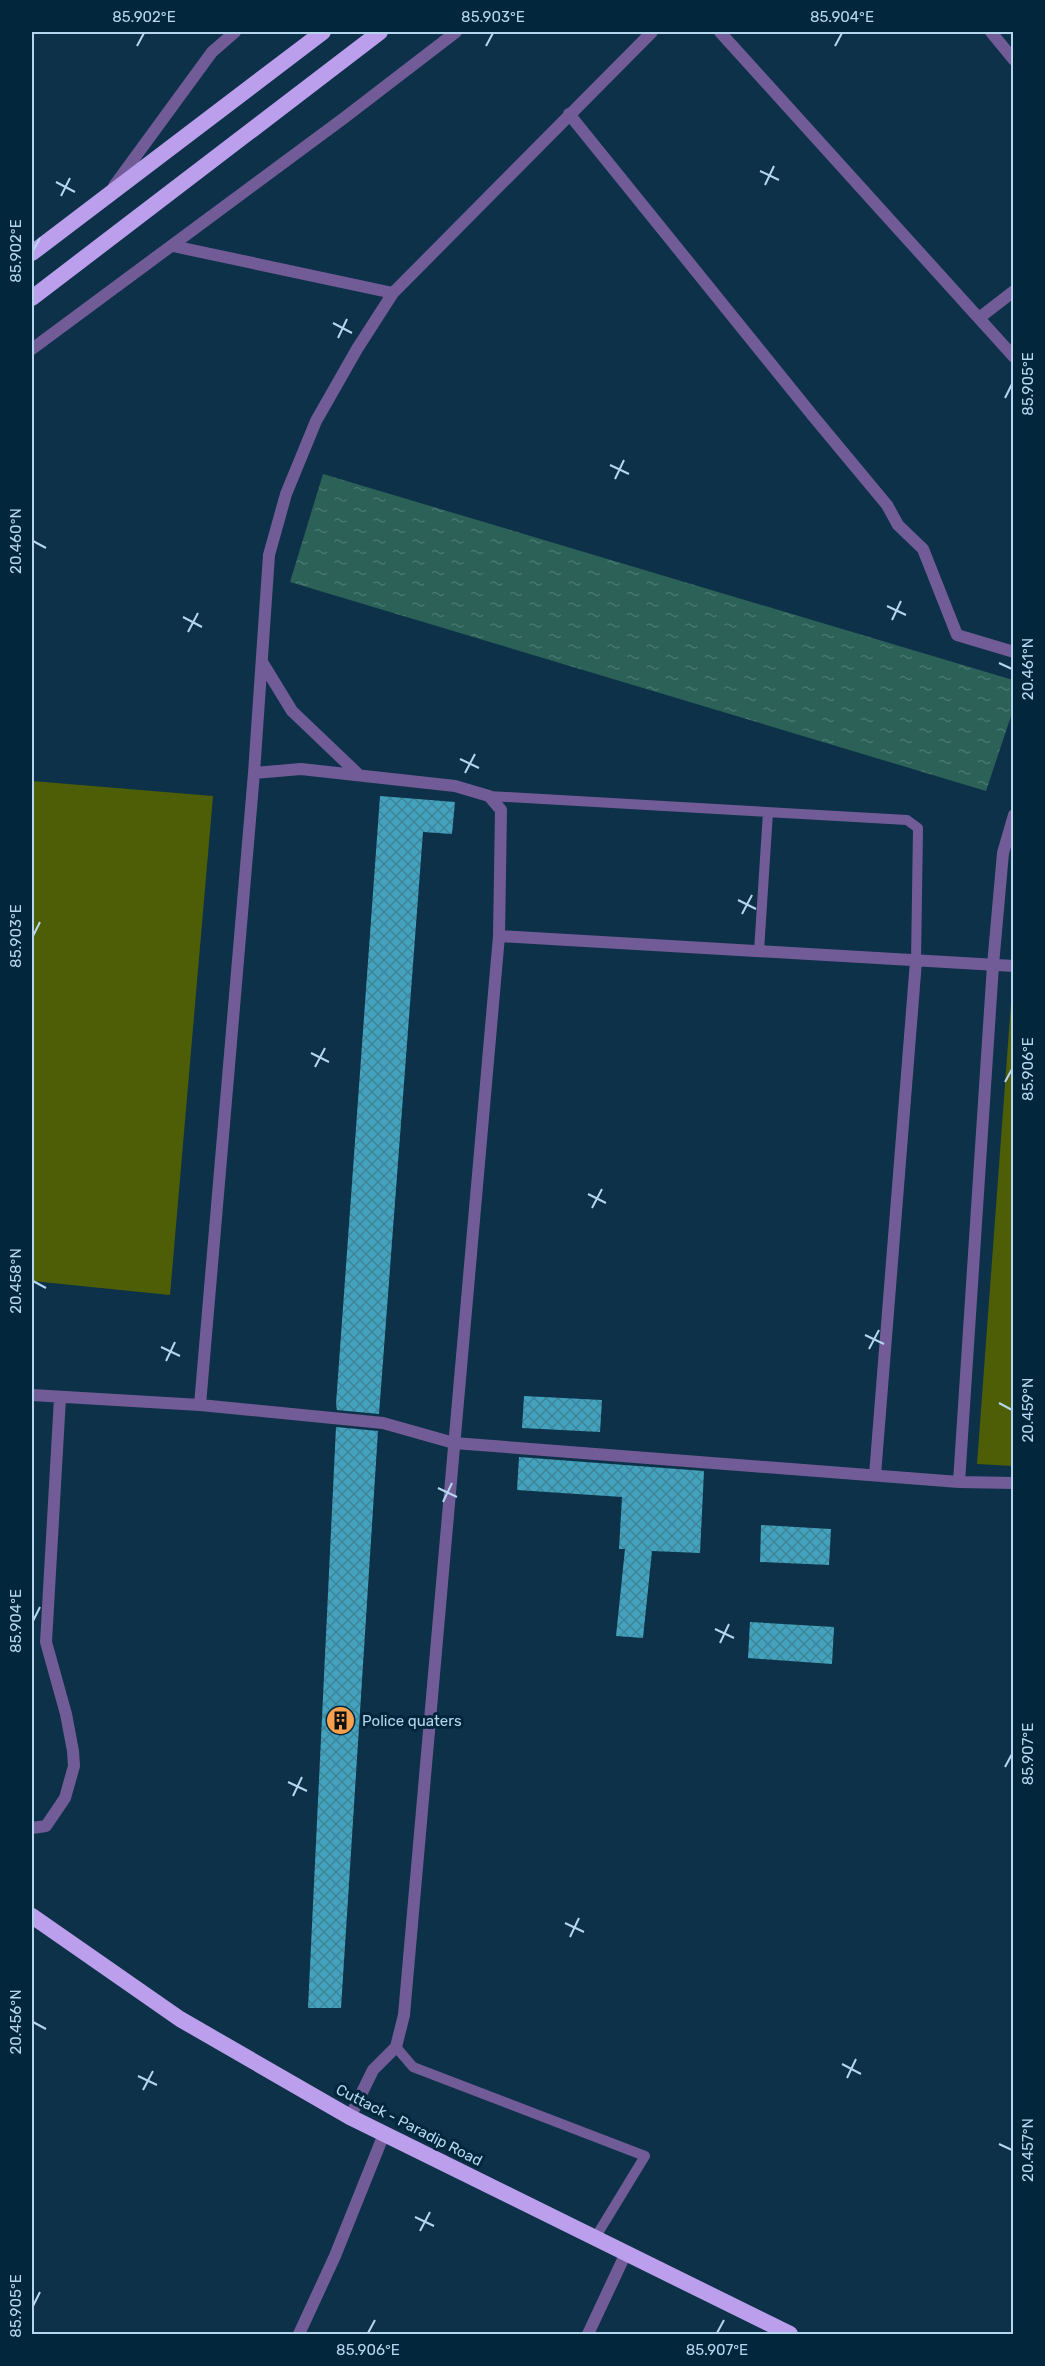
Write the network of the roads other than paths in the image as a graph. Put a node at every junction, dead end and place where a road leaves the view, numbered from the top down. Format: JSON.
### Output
{"nodes":[{"id":1,"x":235,"y":32,"type":"edge"},
{"id":2,"x":323,"y":32,"type":"edge"},
{"id":3,"x":380,"y":32,"type":"edge"},
{"id":4,"x":456,"y":32,"type":"edge"},
{"id":5,"x":652,"y":32,"type":"edge"},
{"id":6,"x":720,"y":32,"type":"edge"},
{"id":7,"x":991,"y":32,"type":"edge"},
{"id":8,"x":1014,"y":60,"type":"edge"},
{"id":9,"x":569,"y":114,"type":"junction"},
{"id":10,"x":108,"y":194,"type":"junction"},
{"id":11,"x":82,"y":214,"type":"junction"},
{"id":12,"x":32,"y":243,"type":"edge"},
{"id":13,"x":173,"y":246,"type":"junction"},
{"id":14,"x":32,"y":253,"type":"edge"},
{"id":15,"x":1014,"y":291,"type":"edge"},
{"id":16,"x":393,"y":293,"type":"junction"},
{"id":17,"x":32,"y":298,"type":"edge"},
{"id":18,"x":979,"y":318,"type":"junction"},
{"id":19,"x":32,"y":349,"type":"edge"},
{"id":20,"x":1014,"y":357,"type":"edge"},
{"id":21,"x":1014,"y":652,"type":"edge"},
{"id":22,"x":262,"y":662,"type":"junction"},
{"id":23,"x":254,"y":773,"type":"junction"},
{"id":24,"x":358,"y":774,"type":"junction"},
{"id":25,"x":489,"y":796,"type":"junction"},
{"id":26,"x":768,"y":812,"type":"junction"},
{"id":27,"x":1014,"y":815,"type":"edge"},
{"id":28,"x":499,"y":936,"type":"junction"},
{"id":29,"x":759,"y":951,"type":"junction"},
{"id":30,"x":916,"y":961,"type":"junction"},
{"id":31,"x":993,"y":965,"type":"junction"},
{"id":32,"x":1014,"y":966,"type":"edge"},
{"id":33,"x":32,"y":1395,"type":"edge"},
{"id":34,"x":60,"y":1398,"type":"junction"},
{"id":35,"x":200,"y":1405,"type":"junction"},
{"id":36,"x":454,"y":1443,"type":"junction"},
{"id":37,"x":876,"y":1475,"type":"junction"},
{"id":38,"x":959,"y":1482,"type":"junction"},
{"id":39,"x":1014,"y":1483,"type":"edge"},
{"id":40,"x":32,"y":1828,"type":"edge"},
{"id":41,"x":32,"y":1916,"type":"edge"},
{"id":42,"x":396,"y":2047,"type":"junction"},
{"id":43,"x":350,"y":2117,"type":"junction"},
{"id":44,"x":384,"y":2134,"type":"junction"},
{"id":45,"x":595,"y":2238,"type":"junction"},
{"id":46,"x":626,"y":2253,"type":"junction"},
{"id":47,"x":299,"y":2334,"type":"edge"},
{"id":48,"x":588,"y":2334,"type":"edge"},
{"id":49,"x":789,"y":2334,"type":"edge"}],
"edges":[{"from":1,"to":10,"type":"street"},
{"from":2,"to":10,"type":"highway"},
{"from":3,"to":17,"type":"highway"},
{"from":4,"to":13,"type":"street"},
{"from":5,"to":9,"type":"street"},
{"from":6,"to":18,"type":"street"},
{"from":7,"to":8,"type":"street"},
{"from":9,"to":16,"type":"street"},
{"from":9,"to":21,"type":"street"},
{"from":10,"to":11,"type":"highway"},
{"from":11,"to":12,"type":"street"},
{"from":11,"to":14,"type":"highway"},
{"from":13,"to":16,"type":"street"},
{"from":13,"to":19,"type":"street"},
{"from":15,"to":18,"type":"street"},
{"from":16,"to":22,"type":"street"},
{"from":18,"to":20,"type":"street"},
{"from":22,"to":23,"type":"street"},
{"from":22,"to":24,"type":"street"},
{"from":23,"to":24,"type":"street"},
{"from":23,"to":35,"type":"street"},
{"from":24,"to":25,"type":"street"},
{"from":25,"to":26,"type":"lane"},
{"from":25,"to":28,"type":"street"},
{"from":26,"to":29,"type":"lane"},
{"from":26,"to":30,"type":"lane"},
{"from":27,"to":31,"type":"street"},
{"from":28,"to":29,"type":"street"},
{"from":28,"to":36,"type":"street"},
{"from":29,"to":30,"type":"street"},
{"from":30,"to":31,"type":"street"},
{"from":30,"to":37,"type":"street"},
{"from":31,"to":32,"type":"street"},
{"from":31,"to":38,"type":"street"},
{"from":33,"to":34,"type":"street"},
{"from":34,"to":35,"type":"street"},
{"from":34,"to":40,"type":"street"},
{"from":35,"to":36,"type":"street"},
{"from":36,"to":37,"type":"street"},
{"from":36,"to":42,"type":"street"},
{"from":37,"to":38,"type":"street"},
{"from":38,"to":39,"type":"street"},
{"from":41,"to":43,"type":"highway","name":"Cuttack - Paradip Road"},
{"from":42,"to":43,"type":"street"},
{"from":42,"to":45,"type":"lane"},
{"from":43,"to":44,"type":"highway","name":"Cuttack - Paradip Road"},
{"from":44,"to":45,"type":"highway","name":"Cuttack - Paradip Road"},
{"from":44,"to":47,"type":"street"},
{"from":45,"to":46,"type":"highway","name":"Cuttack - Paradip Road"},
{"from":46,"to":48,"type":"street"},
{"from":46,"to":49,"type":"highway","name":"Cuttack - Paradip Road"}]}
